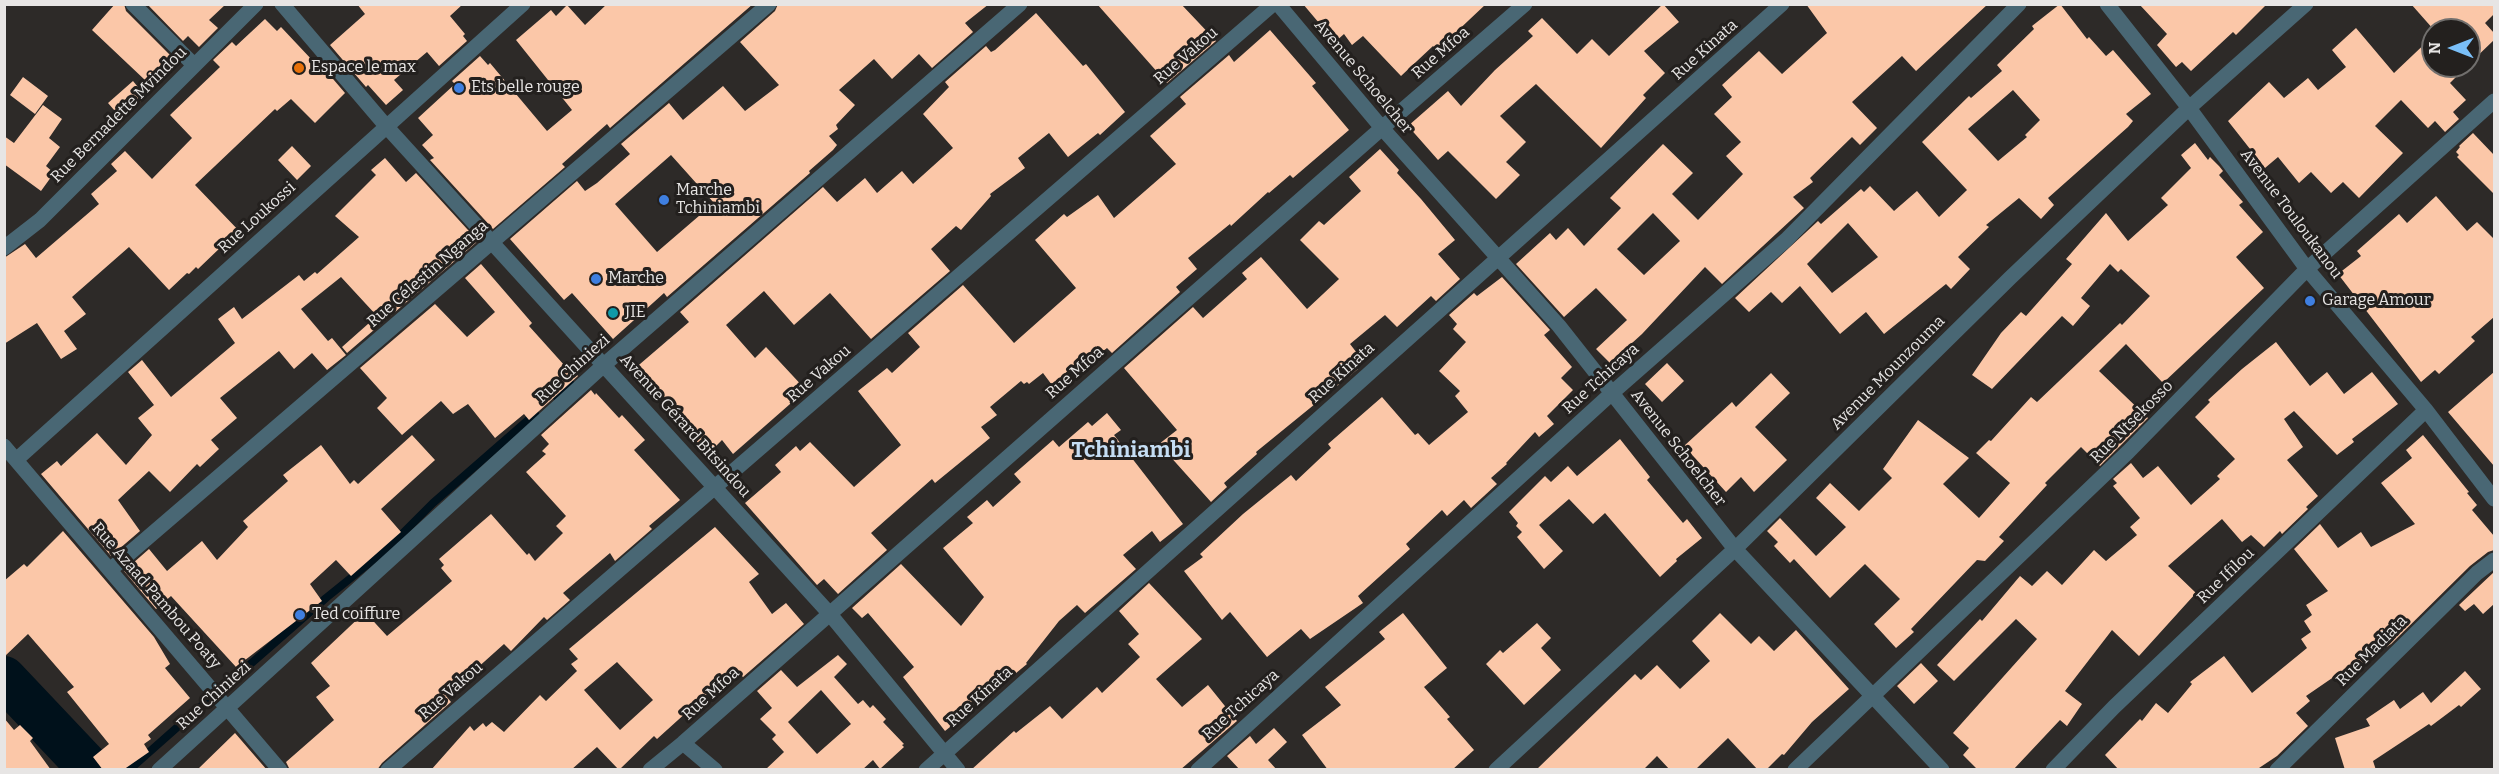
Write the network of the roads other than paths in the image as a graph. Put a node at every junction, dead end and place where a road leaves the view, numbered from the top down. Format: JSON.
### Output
{"nodes":[{"id":1,"x":134,"y":4,"type":"edge"},
{"id":2,"x":256,"y":4,"type":"edge"},
{"id":3,"x":282,"y":4,"type":"edge"},
{"id":4,"x":524,"y":4,"type":"edge"},
{"id":5,"x":769,"y":4,"type":"edge"},
{"id":6,"x":1020,"y":4,"type":"edge"},
{"id":7,"x":1273,"y":4,"type":"edge"},
{"id":8,"x":1278,"y":4,"type":"edge"},
{"id":9,"x":1525,"y":4,"type":"edge"},
{"id":10,"x":1782,"y":4,"type":"edge"},
{"id":11,"x":2019,"y":4,"type":"edge"},
{"id":12,"x":2107,"y":4,"type":"edge"},
{"id":13,"x":2306,"y":4,"type":"edge"},
{"id":14,"x":194,"y":65,"type":"junction"},
{"id":15,"x":2494,"y":101,"type":"edge"},
{"id":16,"x":2189,"y":108,"type":"junction"},
{"id":17,"x":387,"y":126,"type":"junction"},
{"id":18,"x":1382,"y":128,"type":"junction"},
{"id":19,"x":493,"y":243,"type":"junction"},
{"id":20,"x":4,"y":249,"type":"edge"},
{"id":21,"x":1498,"y":258,"type":"junction"},
{"id":22,"x":2307,"y":269,"type":"junction"},
{"id":23,"x":605,"y":364,"type":"junction"},
{"id":24,"x":1612,"y":393,"type":"junction"},
{"id":25,"x":2426,"y":410,"type":"junction"},
{"id":26,"x":4,"y":446,"type":"edge"},
{"id":27,"x":16,"y":459,"type":"junction"},
{"id":28,"x":716,"y":488,"type":"junction"},
{"id":29,"x":2494,"y":499,"type":"edge"},
{"id":30,"x":1735,"y":549,"type":"junction"},
{"id":31,"x":2494,"y":560,"type":"edge"},
{"id":32,"x":110,"y":570,"type":"junction"},
{"id":33,"x":829,"y":613,"type":"junction"},
{"id":34,"x":1872,"y":697,"type":"junction"},
{"id":35,"x":229,"y":708,"type":"junction"},
{"id":36,"x":684,"y":743,"type":"junction"},
{"id":37,"x":945,"y":753,"type":"junction"},
{"id":38,"x":159,"y":770,"type":"edge"},
{"id":39,"x":280,"y":770,"type":"edge"},
{"id":40,"x":388,"y":770,"type":"edge"},
{"id":41,"x":650,"y":770,"type":"edge"},
{"id":42,"x":715,"y":770,"type":"edge"},
{"id":43,"x":926,"y":770,"type":"edge"},
{"id":44,"x":958,"y":770,"type":"edge"},
{"id":45,"x":1198,"y":770,"type":"edge"},
{"id":46,"x":1496,"y":770,"type":"edge"},
{"id":47,"x":1795,"y":770,"type":"edge"},
{"id":48,"x":1942,"y":770,"type":"edge"},
{"id":49,"x":2053,"y":770,"type":"edge"},
{"id":50,"x":2277,"y":770,"type":"edge"}],
"edges":[{"from":1,"to":14,"type":"street"},
{"from":2,"to":14,"type":"street","name":"Rue Bernadette Mvindou"},
{"from":3,"to":17,"type":"street","name":"Avenue Gérard Bitsindou"},
{"from":4,"to":17,"type":"street","name":"Rue Loukossi"},
{"from":5,"to":19,"type":"street","name":"Rue Célestin Nganga"},
{"from":6,"to":23,"type":"street","name":"Rue Chiniezi"},
{"from":7,"to":28,"type":"street","name":"Rue Vakou"},
{"from":8,"to":18,"type":"street","name":"Avenue Schoelcher"},
{"from":9,"to":18,"type":"street","name":"Rue Mfoa"},
{"from":10,"to":21,"type":"street","name":"Rue Kinata"},
{"from":11,"to":24,"type":"street","name":"Rue Tchicaya"},
{"from":12,"to":16,"type":"street","name":"Avenue Touloukanou"},
{"from":13,"to":16,"type":"street","name":"Avenue Mounzouma"},
{"from":14,"to":20,"type":"street","name":"Rue Bernadette Mvindou"},
{"from":15,"to":22,"type":"street","name":"Rue Ntsekosso"},
{"from":16,"to":22,"type":"street","name":"Avenue Touloukanou"},
{"from":16,"to":30,"type":"street","name":"Avenue Mounzouma"},
{"from":17,"to":19,"type":"street","name":"Avenue Gérard Bitsindou"},
{"from":17,"to":27,"type":"street","name":"Rue Loukossi"},
{"from":18,"to":21,"type":"street","name":"Avenue Schoelcher"},
{"from":18,"to":33,"type":"street","name":"Rue Mfoa"},
{"from":19,"to":23,"type":"street","name":"Avenue Gérard Bitsindou"},
{"from":19,"to":32,"type":"street","name":"Rue Célestin Nganga"},
{"from":21,"to":24,"type":"street","name":"Avenue Schoelcher"},
{"from":21,"to":37,"type":"street","name":"Rue Kinata"},
{"from":22,"to":25,"type":"street","name":"Avenue Touloukanou"},
{"from":22,"to":34,"type":"street","name":"Rue Ntsekosso"},
{"from":23,"to":28,"type":"street","name":"Avenue Gérard Bitsindou"},
{"from":23,"to":35,"type":"street","name":"Rue Chiniezi"},
{"from":24,"to":30,"type":"street","name":"Avenue Schoelcher"},
{"from":24,"to":45,"type":"street","name":"Rue Tchicaya"},
{"from":25,"to":29,"type":"street","name":"Avenue Touloukanou"},
{"from":25,"to":49,"type":"street","name":"Rue Ifilou"},
{"from":26,"to":27,"type":"street","name":"Rue Azaad Pambou Poaty"},
{"from":27,"to":32,"type":"street","name":"Rue Azaad Pambou Poaty"},
{"from":28,"to":33,"type":"street","name":"Avenue Gérard Bitsindou"},
{"from":28,"to":40,"type":"street","name":"Rue Vakou"},
{"from":30,"to":34,"type":"street","name":"Avenue Schoelcher"},
{"from":30,"to":46,"type":"street","name":"Avenue Mounzouma"},
{"from":31,"to":50,"type":"street","name":"Rue Madiata"},
{"from":32,"to":35,"type":"street","name":"Rue Azaad Pambou Poaty"},
{"from":33,"to":36,"type":"street","name":"Rue Mfoa"},
{"from":33,"to":37,"type":"street","name":"Avenue Gérard Bitsindou"},
{"from":34,"to":47,"type":"street","name":"Rue Ntsekosso"},
{"from":34,"to":48,"type":"street","name":"Avenue Schoelcher"},
{"from":35,"to":38,"type":"street","name":"Rue Chiniezi"},
{"from":35,"to":39,"type":"street","name":"Rue Azaad Pambou Poaty"},
{"from":36,"to":41,"type":"street","name":"Rue Mfoa"},
{"from":36,"to":42,"type":"street"},
{"from":37,"to":43,"type":"street","name":"Rue Kinata"},
{"from":37,"to":44,"type":"street","name":"Avenue Gérard Bitsindou"}]}
